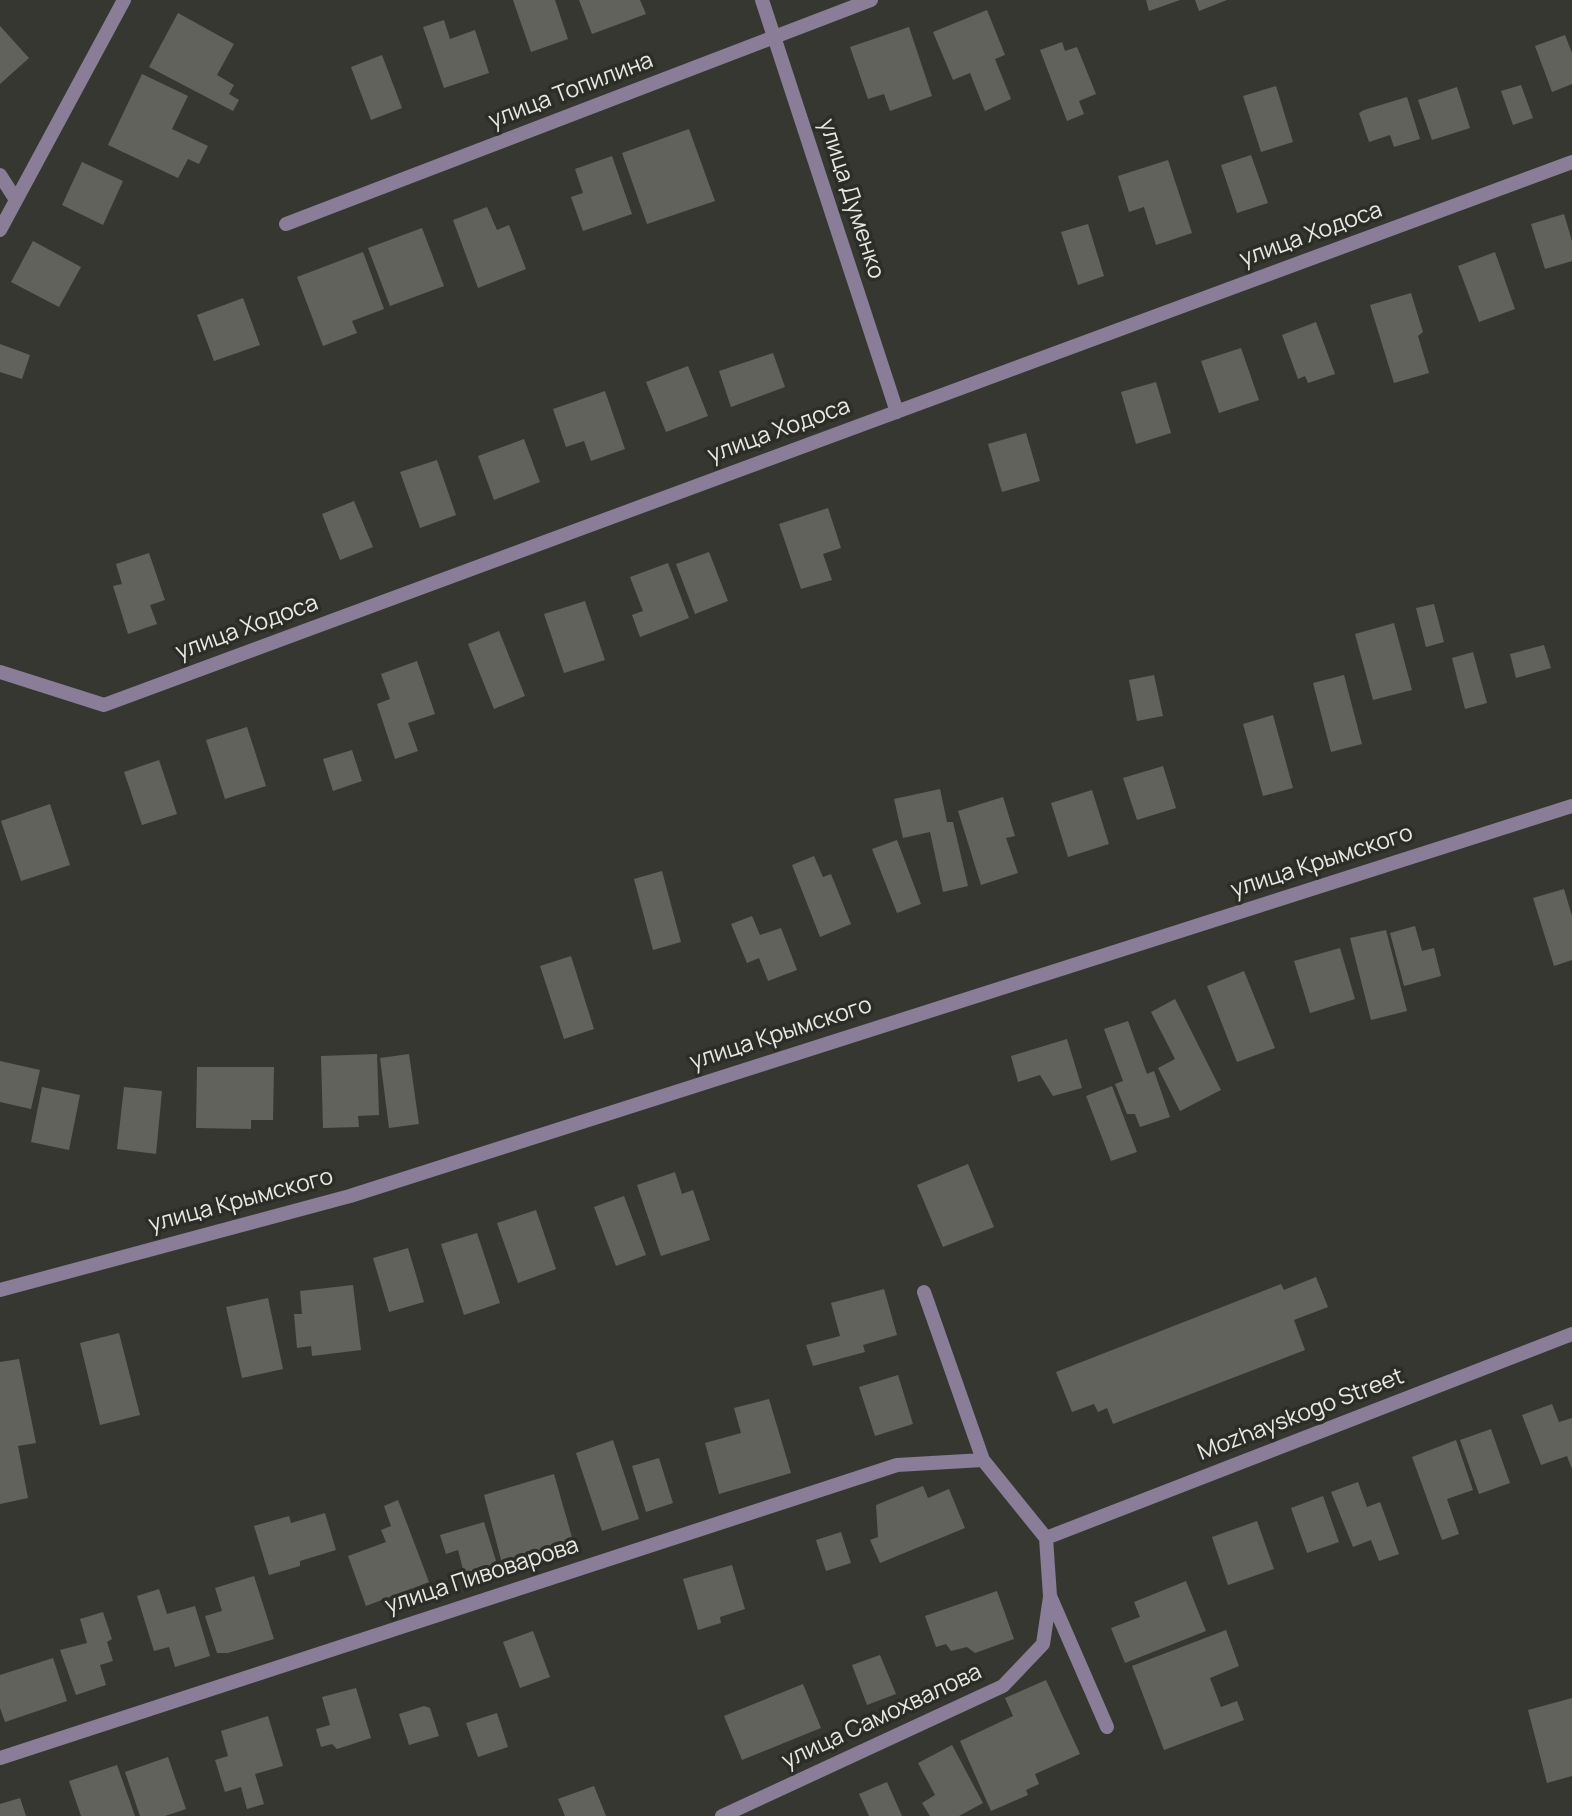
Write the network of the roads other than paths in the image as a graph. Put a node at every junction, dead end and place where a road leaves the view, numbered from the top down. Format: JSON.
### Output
{"nodes":[{"id":1,"x":124,"y":0,"type":"edge"},
{"id":2,"x":762,"y":0,"type":"edge"},
{"id":3,"x":872,"y":0,"type":"edge"},
{"id":4,"x":775,"y":37,"type":"junction"},
{"id":5,"x":1572,"y":162,"type":"edge"},
{"id":6,"x":0,"y":175,"type":"edge"},
{"id":7,"x":16,"y":200,"type":"junction"},
{"id":8,"x":286,"y":224,"type":"dead end"},
{"id":9,"x":0,"y":230,"type":"edge"},
{"id":10,"x":897,"y":412,"type":"junction"},
{"id":11,"x":0,"y":673,"type":"edge"},
{"id":12,"x":1572,"y":806,"type":"edge"},
{"id":13,"x":0,"y":1290,"type":"edge"},
{"id":14,"x":925,"y":1292,"type":"dead end"},
{"id":15,"x":1572,"y":1334,"type":"edge"},
{"id":16,"x":983,"y":1460,"type":"junction"},
{"id":17,"x":1046,"y":1538,"type":"junction"},
{"id":18,"x":1050,"y":1596,"type":"junction"},
{"id":19,"x":1107,"y":1727,"type":"dead end"},
{"id":20,"x":0,"y":1758,"type":"edge"},
{"id":21,"x":722,"y":1816,"type":"edge"}],
"edges":[{"from":1,"to":7,"type":"street"},
{"from":2,"to":4,"type":"street","name":"улица Думенко"},
{"from":3,"to":4,"type":"street","name":"улица Топилина"},
{"from":4,"to":8,"type":"street","name":"улица Топилина"},
{"from":4,"to":10,"type":"street","name":"улица Думенко"},
{"from":5,"to":10,"type":"street","name":"улица Ходоса"},
{"from":6,"to":7,"type":"street"},
{"from":7,"to":9,"type":"street"},
{"from":10,"to":11,"type":"street","name":"улица Ходоса"},
{"from":12,"to":13,"type":"street","name":"улица Крымского"},
{"from":14,"to":16,"type":"street"},
{"from":15,"to":17,"type":"street","name":"Mozhayskogo Street"},
{"from":16,"to":17,"type":"street"},
{"from":16,"to":20,"type":"street","name":"улица Пивоварова"},
{"from":17,"to":18,"type":"street"},
{"from":18,"to":19,"type":"street"},
{"from":18,"to":21,"type":"street","name":"улица Самохвалова"}]}
